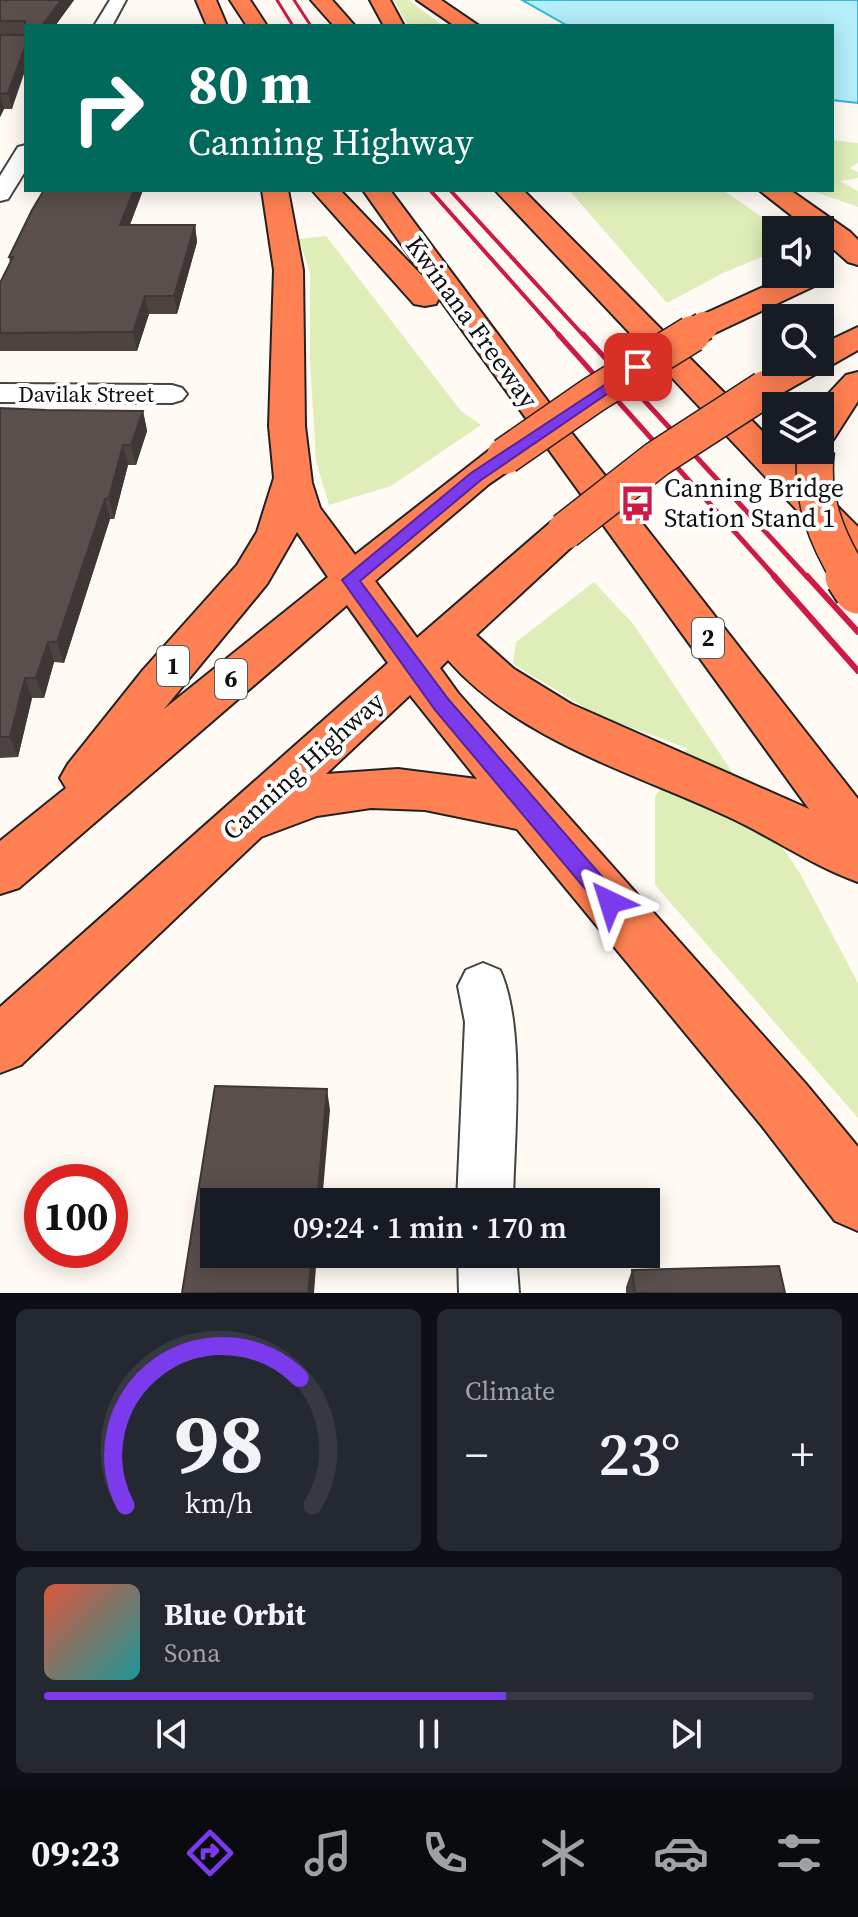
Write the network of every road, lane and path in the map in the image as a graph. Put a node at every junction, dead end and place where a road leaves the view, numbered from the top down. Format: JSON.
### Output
{"nodes":[{"id":1,"x":118,"y":0,"type":"edge"},
{"id":2,"x":240,"y":0,"type":"edge"},
{"id":3,"x":321,"y":0,"type":"edge"},
{"id":4,"x":380,"y":0,"type":"edge"},
{"id":5,"x":427,"y":0,"type":"edge"},
{"id":6,"x":445,"y":0,"type":"edge"},
{"id":7,"x":104,"y":24,"type":"edge"},
{"id":8,"x":256,"y":24,"type":"edge"},
{"id":9,"x":343,"y":24,"type":"edge"},
{"id":10,"x":393,"y":24,"type":"edge"},
{"id":11,"x":468,"y":24,"type":"edge"},
{"id":12,"x":469,"y":24,"type":"edge"},
{"id":13,"x":24,"y":155,"type":"edge"},
{"id":14,"x":275,"y":192,"type":"edge"},
{"id":15,"x":327,"y":192,"type":"edge"},
{"id":16,"x":377,"y":192,"type":"edge"},
{"id":17,"x":510,"y":192,"type":"edge"},
{"id":18,"x":526,"y":192,"type":"edge"},
{"id":19,"x":776,"y":192,"type":"edge"},
{"id":20,"x":778,"y":192,"type":"edge"},
{"id":21,"x":0,"y":194,"type":"edge"},
{"id":22,"x":845,"y":213,"type":"dead end"},
{"id":23,"x":858,"y":258,"type":"edge"},
{"id":24,"x":834,"y":267,"type":"edge"},
{"id":25,"x":602,"y":285,"type":"junction"},
{"id":26,"x":786,"y":288,"type":"edge"},
{"id":27,"x":858,"y":337,"type":"edge"},
{"id":28,"x":834,"y":350,"type":"edge"},
{"id":29,"x":788,"y":376,"type":"edge"},
{"id":30,"x":0,"y":393,"type":"edge"},
{"id":31,"x":172,"y":394,"type":"dead end"},
{"id":32,"x":557,"y":439,"type":"junction"},
{"id":33,"x":815,"y":464,"type":"edge"},
{"id":34,"x":291,"y":480,"type":"junction"},
{"id":35,"x":858,"y":551,"type":"edge"},
{"id":36,"x":350,"y":580,"type":"junction"},
{"id":37,"x":858,"y":590,"type":"edge"},
{"id":38,"x":450,"y":634,"type":"junction"},
{"id":39,"x":413,"y":667,"type":"junction"},
{"id":40,"x":532,"y":812,"type":"junction"},
{"id":41,"x":241,"y":823,"type":"junction"},
{"id":42,"x":858,"y":837,"type":"edge"},
{"id":43,"x":17,"y":858,"type":"edge"},
{"id":44,"x":858,"y":860,"type":"edge"},
{"id":45,"x":483,"y":986,"type":"dead end"},
{"id":46,"x":0,"y":1045,"type":"edge"},
{"id":47,"x":485,"y":1188,"type":"edge"},
{"id":48,"x":858,"y":1198,"type":"edge"},
{"id":49,"x":488,"y":1268,"type":"edge"},
{"id":50,"x":489,"y":1293,"type":"edge"}],
"edges":[{"from":1,"to":7,"type":"street"},
{"from":2,"to":8,"type":"highway"},
{"from":3,"to":9,"type":"highway"},
{"from":4,"to":10,"type":"highway"},
{"from":5,"to":11,"type":"highway"},
{"from":6,"to":12,"type":"highway"},
{"from":13,"to":21,"type":"street"},
{"from":14,"to":34,"type":"highway","number":"1"},
{"from":15,"to":32,"type":"highway"},
{"from":16,"to":32,"type":"highway","name":"Kwinana Freeway","number":"2"},
{"from":17,"to":25,"type":"highway"},
{"from":18,"to":25,"type":"highway"},
{"from":19,"to":23,"type":"highway"},
{"from":20,"to":22,"type":"highway"},
{"from":23,"to":24,"type":"highway","number":"6"},
{"from":25,"to":35,"type":"highway"},
{"from":26,"to":36,"type":"highway","number":"6","bridge":true},
{"from":27,"to":28,"type":"highway"},
{"from":29,"to":38,"type":"highway","name":"Canning Highway","bridge":true},
{"from":30,"to":31,"type":"street","name":"Davilak Street"},
{"from":32,"to":42,"type":"highway","name":"Kwinana Freeway","number":"2"},
{"from":33,"to":37,"type":"highway","bridge":true},
{"from":34,"to":36,"type":"highway"},
{"from":34,"to":43,"type":"highway","number":"1"},
{"from":36,"to":39,"type":"highway"},
{"from":36,"to":43,"type":"highway","number":"6"},
{"from":38,"to":39,"type":"highway","name":"Canning Highway"},
{"from":38,"to":44,"type":"highway"},
{"from":39,"to":40,"type":"highway"},
{"from":39,"to":41,"type":"highway","name":"Canning Highway"},
{"from":40,"to":41,"type":"highway"},
{"from":40,"to":48,"type":"highway"},
{"from":41,"to":46,"type":"highway","name":"Canning Highway"},
{"from":45,"to":47,"type":"street"},
{"from":49,"to":50,"type":"street"}]}
